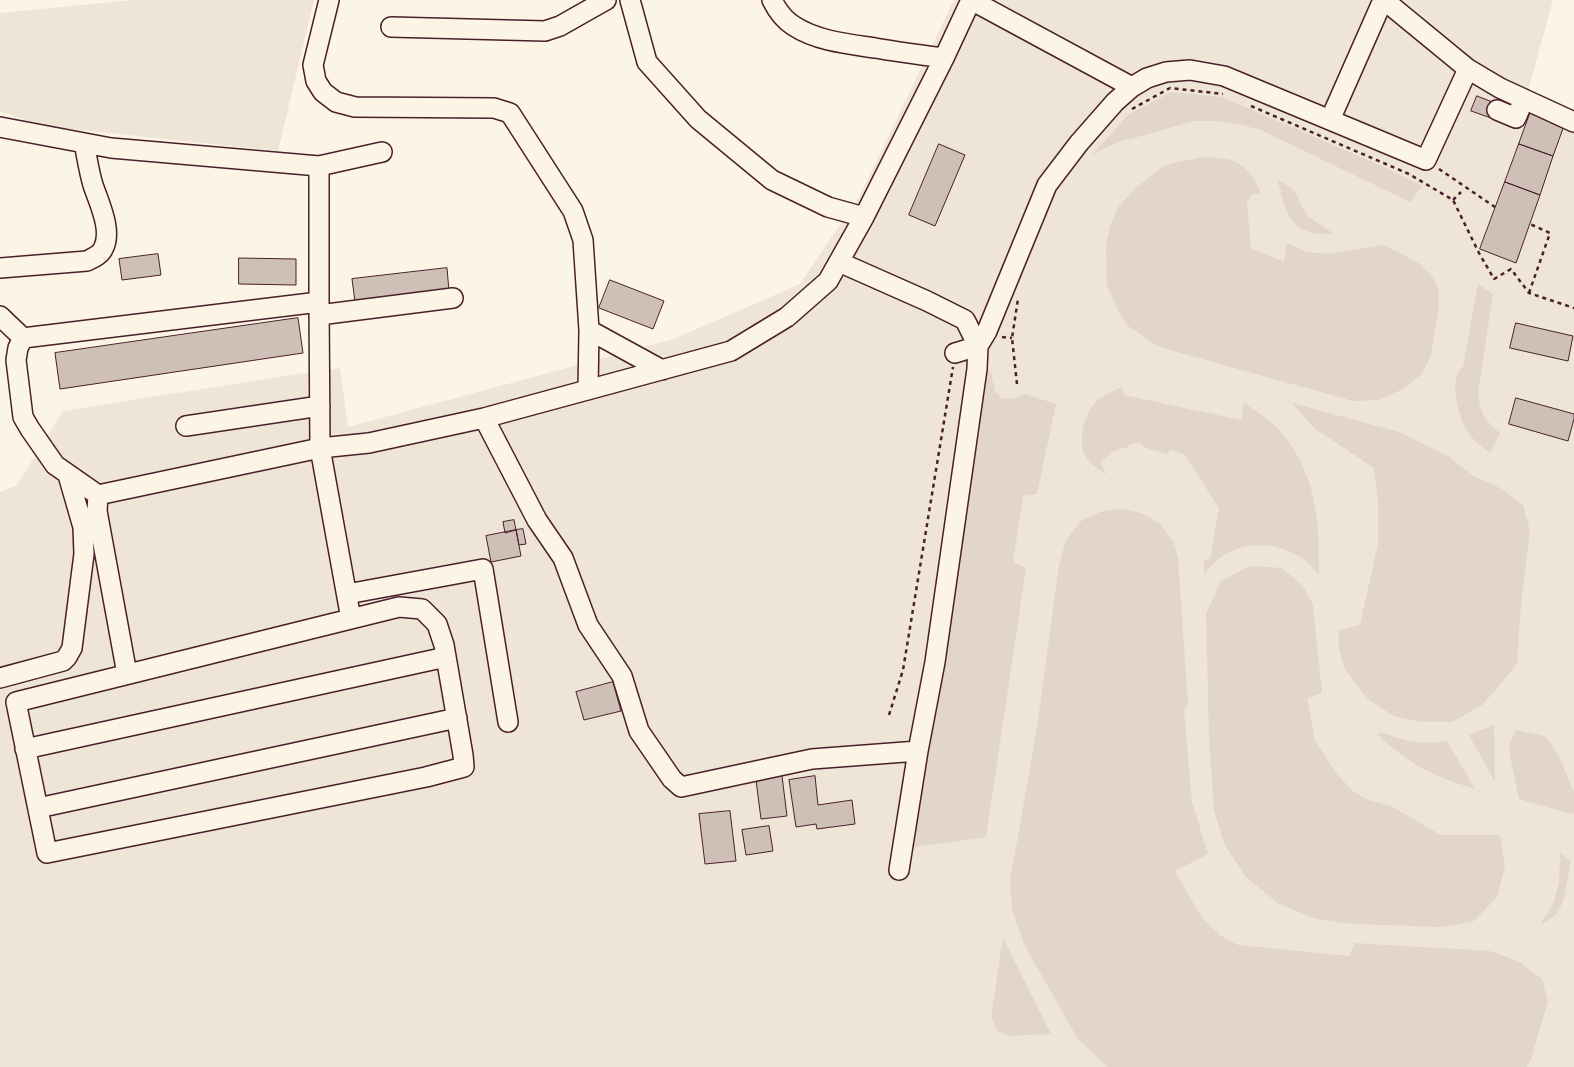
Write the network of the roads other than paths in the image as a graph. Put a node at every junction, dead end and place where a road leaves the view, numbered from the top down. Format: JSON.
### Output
{"nodes":[{"id":1,"x":329,"y":0,"type":"edge"},
{"id":2,"x":606,"y":0,"type":"edge"},
{"id":3,"x":630,"y":0,"type":"edge"},
{"id":4,"x":772,"y":0,"type":"edge"},
{"id":5,"x":1383,"y":0,"type":"edge"},
{"id":6,"x":391,"y":27,"type":"dead end"},
{"id":7,"x":944,"y":58,"type":"junction"},
{"id":8,"x":1468,"y":69,"type":"junction"},
{"id":9,"x":1132,"y":87,"type":"junction"},
{"id":10,"x":1524,"y":99,"type":"junction"},
{"id":11,"x":1497,"y":110,"type":"dead end"},
{"id":12,"x":1330,"y":120,"type":"junction"},
{"id":13,"x":1574,"y":122,"type":"edge"},
{"id":14,"x":0,"y":127,"type":"edge"},
{"id":15,"x":84,"y":143,"type":"junction"},
{"id":16,"x":382,"y":152,"type":"dead end"},
{"id":17,"x":319,"y":166,"type":"junction"},
{"id":18,"x":864,"y":217,"type":"junction"},
{"id":19,"x":839,"y":262,"type":"junction"},
{"id":20,"x":0,"y":268,"type":"edge"},
{"id":21,"x":453,"y":298,"type":"dead end"},
{"id":22,"x":319,"y":308,"type":"junction"},
{"id":23,"x":0,"y":316,"type":"edge"},
{"id":24,"x":589,"y":330,"type":"junction"},
{"id":25,"x":23,"y":338,"type":"junction"},
{"id":26,"x":978,"y":346,"type":"junction"},
{"id":27,"x":955,"y":353,"type":"road end"},
{"id":28,"x":662,"y":370,"type":"junction"},
{"id":29,"x":588,"y":390,"type":"junction"},
{"id":30,"x":320,"y":406,"type":"junction"},
{"id":31,"x":484,"y":418,"type":"junction"},
{"id":32,"x":186,"y":426,"type":"dead end"},
{"id":33,"x":320,"y":448,"type":"junction"},
{"id":34,"x":68,"y":475,"type":"junction"},
{"id":35,"x":98,"y":495,"type":"junction"},
{"id":36,"x":346,"y":594,"type":"junction"},
{"id":37,"x":351,"y":619,"type":"junction"},
{"id":38,"x":446,"y":657,"type":"junction"},
{"id":39,"x":127,"y":674,"type":"junction"},
{"id":40,"x":0,"y":678,"type":"edge"},
{"id":41,"x":457,"y":718,"type":"junction"},
{"id":42,"x":508,"y":722,"type":"dead end"},
{"id":43,"x":25,"y":749,"type":"junction"},
{"id":44,"x":918,"y":751,"type":"junction"},
{"id":45,"x":38,"y":808,"type":"junction"},
{"id":46,"x":899,"y":870,"type":"dead end"}],
"edges":[{"from":1,"to":24,"type":"lane"},
{"from":2,"to":6,"type":"lane"},
{"from":3,"to":18,"type":"lane"},
{"from":4,"to":7,"type":"lane"},
{"from":5,"to":8,"type":"lane"},
{"from":5,"to":12,"type":"lane"},
{"from":7,"to":9,"type":"lane"},
{"from":7,"to":18,"type":"lane"},
{"from":8,"to":10,"type":"lane"},
{"from":8,"to":12,"type":"lane"},
{"from":9,"to":12,"type":"lane"},
{"from":9,"to":26,"type":"lane"},
{"from":10,"to":11,"type":"lane"},
{"from":10,"to":13,"type":"lane"},
{"from":14,"to":15,"type":"lane"},
{"from":15,"to":17,"type":"lane"},
{"from":15,"to":20,"type":"lane"},
{"from":16,"to":17,"type":"lane"},
{"from":17,"to":22,"type":"lane"},
{"from":18,"to":19,"type":"lane"},
{"from":19,"to":26,"type":"lane"},
{"from":19,"to":28,"type":"lane"},
{"from":21,"to":22,"type":"lane"},
{"from":22,"to":25,"type":"lane"},
{"from":22,"to":30,"type":"lane"},
{"from":23,"to":25,"type":"lane"},
{"from":24,"to":28,"type":"lane"},
{"from":24,"to":29,"type":"lane"},
{"from":25,"to":34,"type":"lane"},
{"from":26,"to":27,"type":"lane"},
{"from":26,"to":44,"type":"lane"},
{"from":28,"to":29,"type":"lane"},
{"from":29,"to":31,"type":"lane"},
{"from":30,"to":32,"type":"lane"},
{"from":30,"to":33,"type":"lane"},
{"from":31,"to":33,"type":"lane"},
{"from":31,"to":44,"type":"lane"},
{"from":33,"to":35,"type":"lane"},
{"from":33,"to":36,"type":"lane"},
{"from":34,"to":35,"type":"lane"},
{"from":34,"to":40,"type":"lane"},
{"from":35,"to":39,"type":"lane"},
{"from":36,"to":37,"type":"lane"},
{"from":36,"to":42,"type":"lane"},
{"from":37,"to":38,"type":"lane"},
{"from":37,"to":39,"type":"lane"},
{"from":38,"to":41,"type":"lane"},
{"from":38,"to":43,"type":"lane"},
{"from":39,"to":43,"type":"lane"},
{"from":41,"to":45,"type":"lane"},
{"from":41,"to":45,"type":"lane"},
{"from":43,"to":45,"type":"lane"},
{"from":44,"to":46,"type":"lane"}]}
